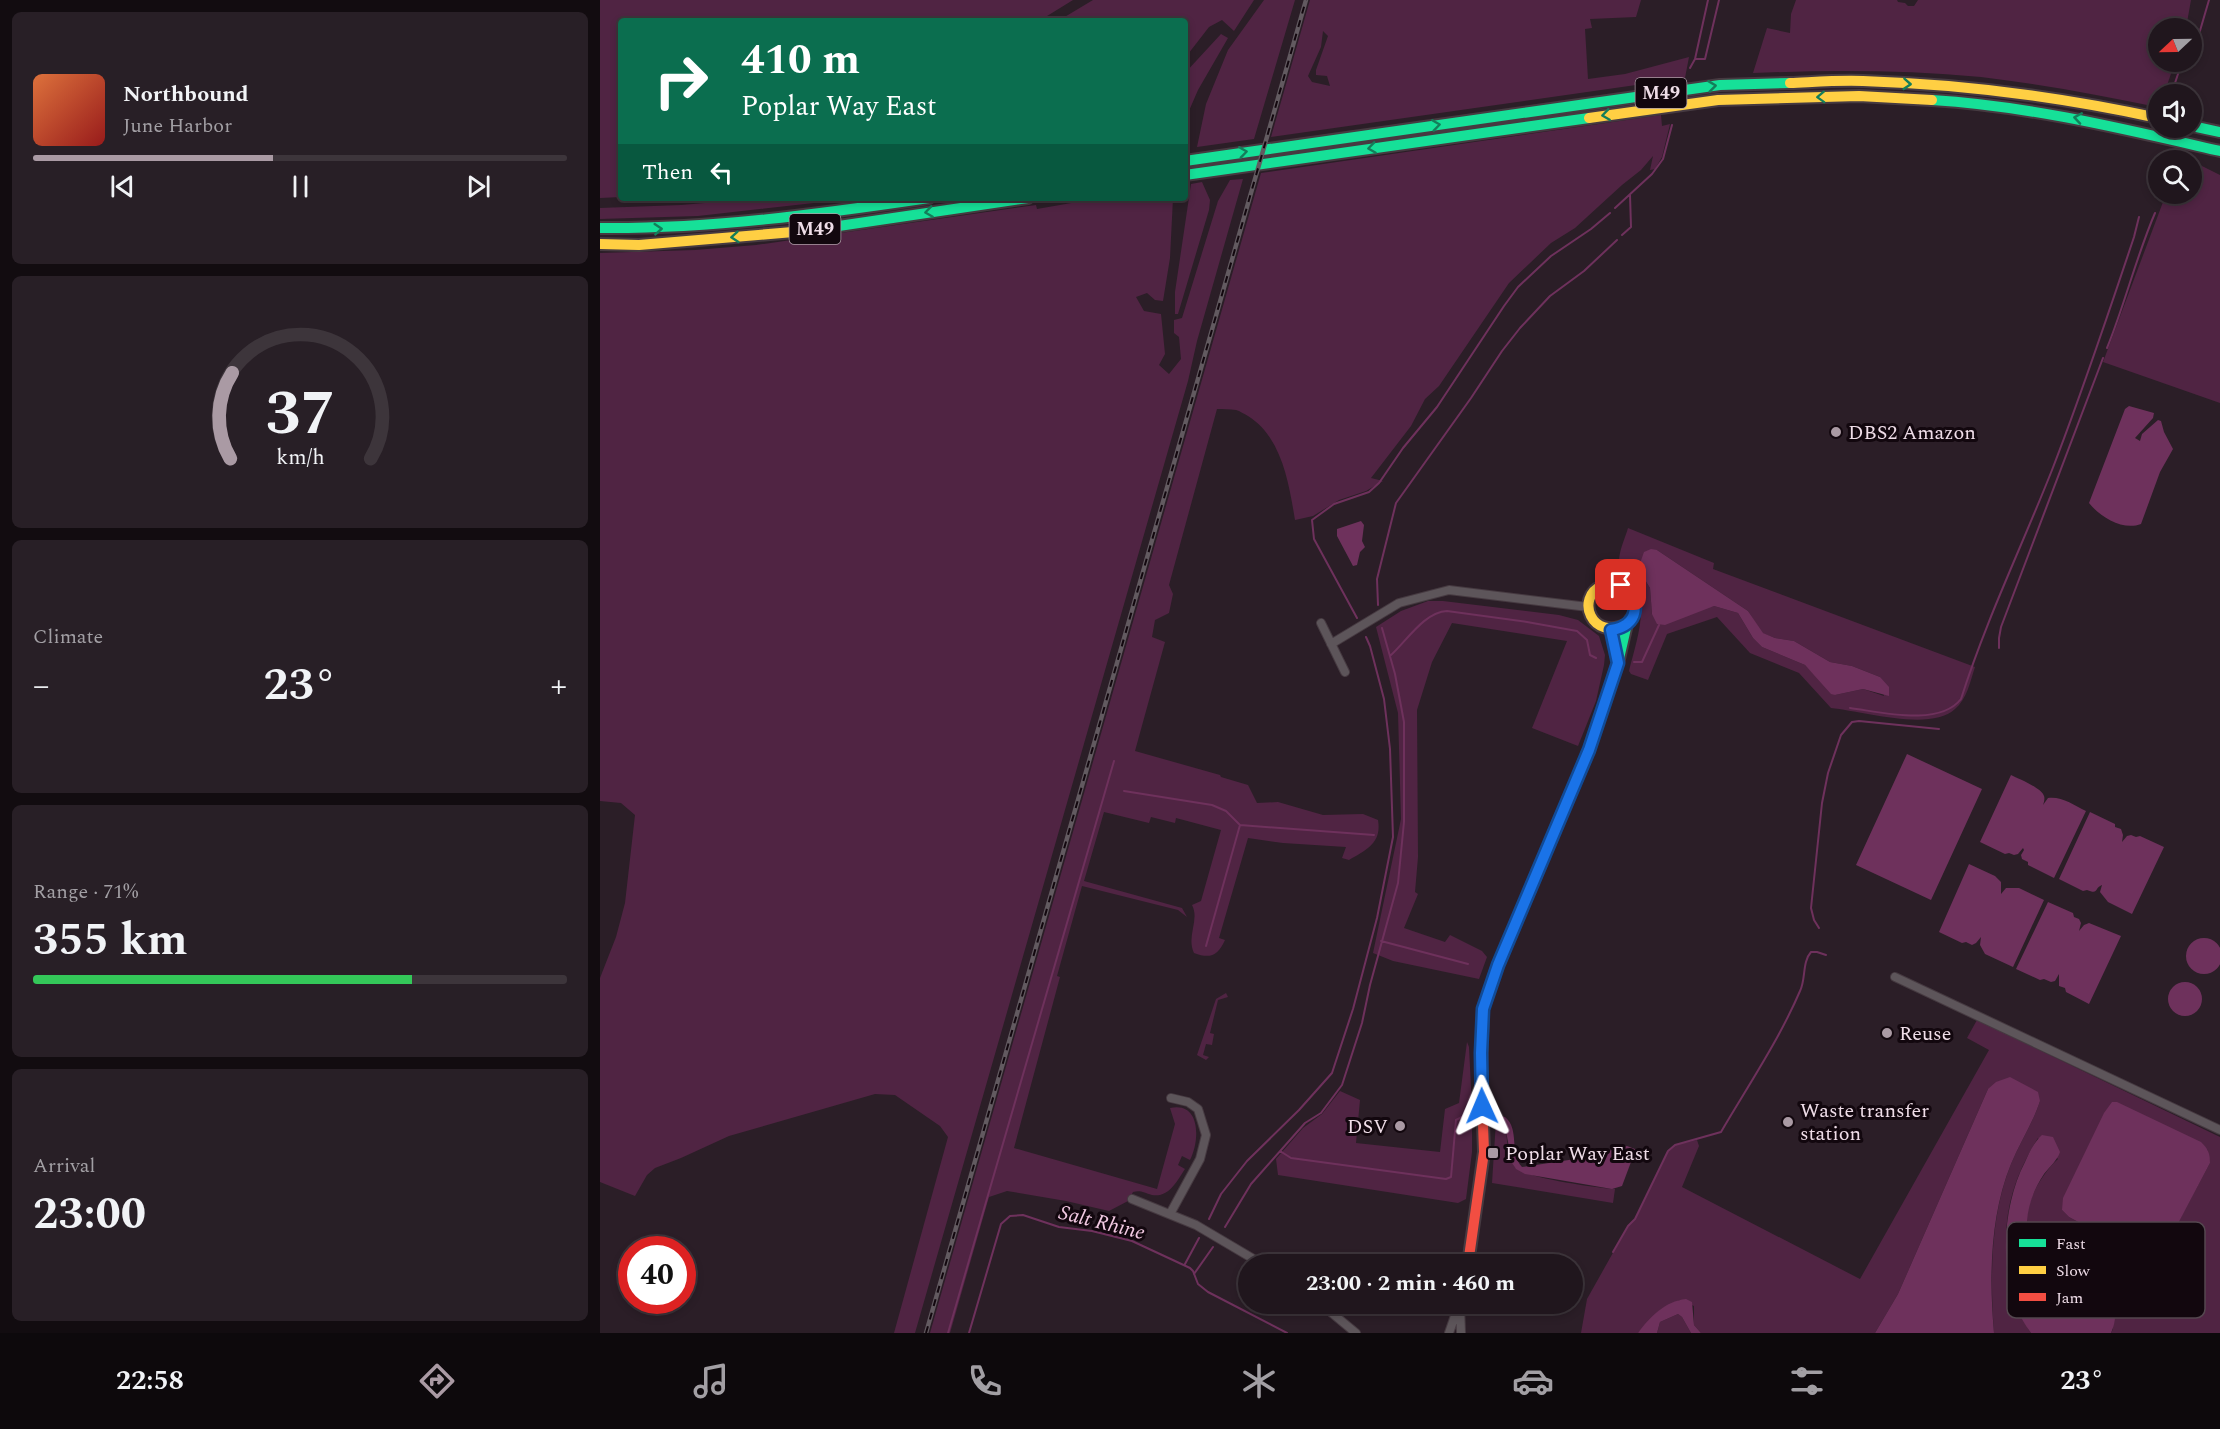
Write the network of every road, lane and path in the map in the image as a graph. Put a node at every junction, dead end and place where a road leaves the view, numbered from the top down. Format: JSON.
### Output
{"nodes":[{"id":1,"x":2148,"y":116,"type":"edge"},
{"id":2,"x":2202,"y":128,"type":"edge"},
{"id":3,"x":2220,"y":132,"type":"edge"},
{"id":4,"x":2220,"y":151,"type":"edge"},
{"id":5,"x":1188,"y":160,"type":"edge"},
{"id":6,"x":1188,"y":175,"type":"edge"},
{"id":7,"x":908,"y":201,"type":"edge"},
{"id":8,"x":1008,"y":201,"type":"edge"},
{"id":9,"x":600,"y":228,"type":"edge"},
{"id":10,"x":600,"y":244,"type":"edge"},
{"id":11,"x":1588,"y":607,"type":"junction"},
{"id":12,"x":1321,"y":623,"type":"dead end"},
{"id":13,"x":1627,"y":624,"type":"junction"},
{"id":14,"x":1611,"y":630,"type":"junction"},
{"id":15,"x":1332,"y":644,"type":"junction"},
{"id":16,"x":1618,"y":663,"type":"junction"},
{"id":17,"x":1345,"y":672,"type":"dead end"},
{"id":18,"x":1895,"y":977,"type":"dead end"},
{"id":19,"x":1171,"y":1098,"type":"dead end"},
{"id":20,"x":2220,"y":1130,"type":"edge"},
{"id":21,"x":1132,"y":1199,"type":"dead end"},
{"id":22,"x":1170,"y":1214,"type":"junction"},
{"id":23,"x":1245,"y":1254,"type":"edge"},
{"id":24,"x":1469,"y":1254,"type":"edge"},
{"id":25,"x":1332,"y":1314,"type":"edge"},
{"id":26,"x":1456,"y":1314,"type":"edge"},
{"id":27,"x":1460,"y":1314,"type":"edge"},
{"id":28,"x":1356,"y":1333,"type":"edge"},
{"id":29,"x":1449,"y":1333,"type":"edge"},
{"id":30,"x":1461,"y":1333,"type":"edge"}],
"edges":[{"from":5,"to":1,"type":"main road","number":"M49","one_way":true},
{"from":2,"to":3,"type":"main road"},
{"from":4,"to":6,"type":"main road","number":"M49","one_way":true},
{"from":9,"to":7,"type":"main road","number":"M49","one_way":true},
{"from":8,"to":10,"type":"main road","number":"M49","one_way":true},
{"from":11,"to":13,"type":"main road"},
{"from":11,"to":14,"type":"main road"},
{"from":11,"to":15,"type":"street"},
{"from":12,"to":15,"type":"street"},
{"from":13,"to":14,"type":"main road"},
{"from":13,"to":16,"type":"main road"},
{"from":14,"to":16,"type":"street"},
{"from":15,"to":17,"type":"street"},
{"from":16,"to":24,"type":"main road"},
{"from":18,"to":20,"type":"street"},
{"from":19,"to":22,"type":"street"},
{"from":21,"to":22,"type":"street"},
{"from":22,"to":23,"type":"street"},
{"from":25,"to":28,"type":"street"},
{"from":26,"to":29,"type":"street"},
{"from":27,"to":30,"type":"street"}]}
